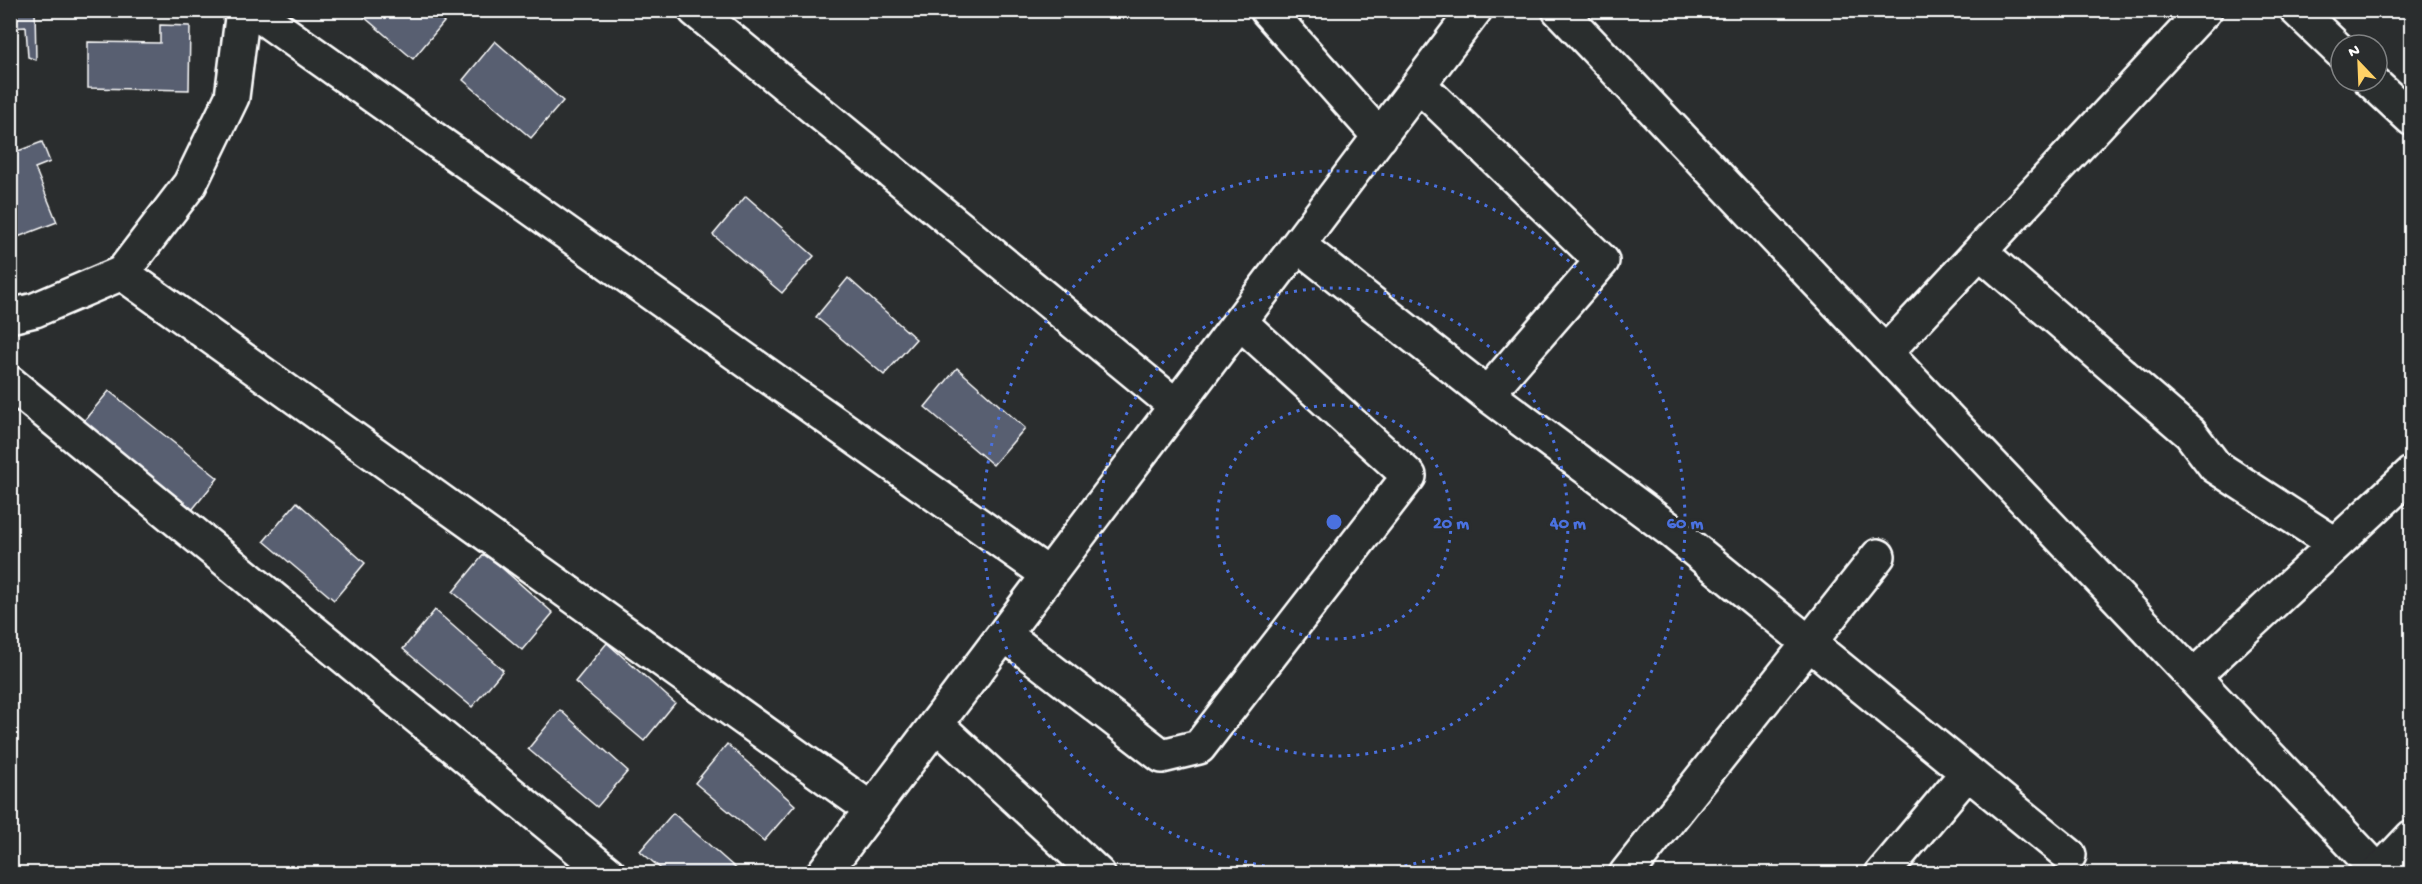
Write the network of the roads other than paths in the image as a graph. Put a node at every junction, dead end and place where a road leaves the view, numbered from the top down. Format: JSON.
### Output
{"nodes":[{"id":1,"x":243,"y":10,"type":"edge"},
{"id":2,"x":252,"y":10,"type":"edge"},
{"id":3,"x":695,"y":10,"type":"edge"},
{"id":4,"x":1267,"y":10,"type":"edge"},
{"id":5,"x":1475,"y":10,"type":"edge"},
{"id":6,"x":1559,"y":10,"type":"edge"},
{"id":7,"x":2205,"y":10,"type":"edge"},
{"id":8,"x":2297,"y":10,"type":"edge"},
{"id":9,"x":2329,"y":41,"type":"edge"},
{"id":10,"x":1419,"y":85,"type":"junction"},
{"id":11,"x":2385,"y":93,"type":"edge"},
{"id":12,"x":2412,"y":119,"type":"edge"},
{"id":13,"x":1380,"y":137,"type":"junction"},
{"id":14,"x":1298,"y":245,"type":"junction"},
{"id":15,"x":1980,"y":252,"type":"junction"},
{"id":16,"x":122,"y":273,"type":"junction"},
{"id":17,"x":10,"y":316,"type":"edge"},
{"id":18,"x":1240,"y":322,"type":"junction"},
{"id":19,"x":1885,"y":352,"type":"junction"},
{"id":20,"x":10,"y":383,"type":"edge"},
{"id":21,"x":1487,"y":393,"type":"junction"},
{"id":22,"x":1176,"y":406,"type":"junction"},
{"id":23,"x":2412,"y":472,"type":"edge"},
{"id":24,"x":2335,"y":544,"type":"junction"},
{"id":25,"x":1878,"y":556,"type":"dead end"},
{"id":26,"x":1049,"y":575,"type":"junction"},
{"id":27,"x":1005,"y":634,"type":"junction"},
{"id":28,"x":1809,"y":645,"type":"junction"},
{"id":29,"x":2194,"y":675,"type":"junction"},
{"id":30,"x":936,"y":724,"type":"junction"},
{"id":31,"x":1967,"y":773,"type":"junction"},
{"id":32,"x":872,"y":810,"type":"junction"},
{"id":33,"x":2412,"y":837,"type":"edge"},
{"id":34,"x":2069,"y":855,"type":"dead end"},
{"id":35,"x":609,"y":873,"type":"edge"},
{"id":36,"x":823,"y":873,"type":"edge"},
{"id":37,"x":1098,"y":873,"type":"edge"},
{"id":38,"x":1626,"y":873,"type":"edge"},
{"id":39,"x":1882,"y":873,"type":"edge"},
{"id":40,"x":2378,"y":873,"type":"edge"}],
"edges":[{"from":1,"to":16,"type":"street"},
{"from":2,"to":26,"type":"street"},
{"from":3,"to":22,"type":"street"},
{"from":4,"to":13,"type":"street"},
{"from":5,"to":10,"type":"street"},
{"from":6,"to":19,"type":"street"},
{"from":7,"to":15,"type":"street"},
{"from":8,"to":9,"type":"street"},
{"from":10,"to":13,"type":"street"},
{"from":10,"to":21,"type":"street"},
{"from":11,"to":12,"type":"street"},
{"from":13,"to":14,"type":"street"},
{"from":14,"to":18,"type":"street"},
{"from":14,"to":21,"type":"street"},
{"from":15,"to":19,"type":"street"},
{"from":15,"to":24,"type":"street"},
{"from":16,"to":17,"type":"street"},
{"from":16,"to":32,"type":"street"},
{"from":18,"to":22,"type":"street"},
{"from":18,"to":27,"type":"street"},
{"from":19,"to":29,"type":"street"},
{"from":20,"to":35,"type":"street"},
{"from":21,"to":28,"type":"street"},
{"from":22,"to":26,"type":"street"},
{"from":23,"to":24,"type":"street"},
{"from":24,"to":29,"type":"street"},
{"from":25,"to":28,"type":"street"},
{"from":26,"to":27,"type":"street"},
{"from":27,"to":30,"type":"street"},
{"from":28,"to":31,"type":"street"},
{"from":28,"to":38,"type":"street"},
{"from":29,"to":40,"type":"street"},
{"from":30,"to":32,"type":"street"},
{"from":30,"to":37,"type":"street"},
{"from":31,"to":34,"type":"street"},
{"from":31,"to":39,"type":"street"},
{"from":32,"to":36,"type":"street"},
{"from":33,"to":40,"type":"street"}]}
